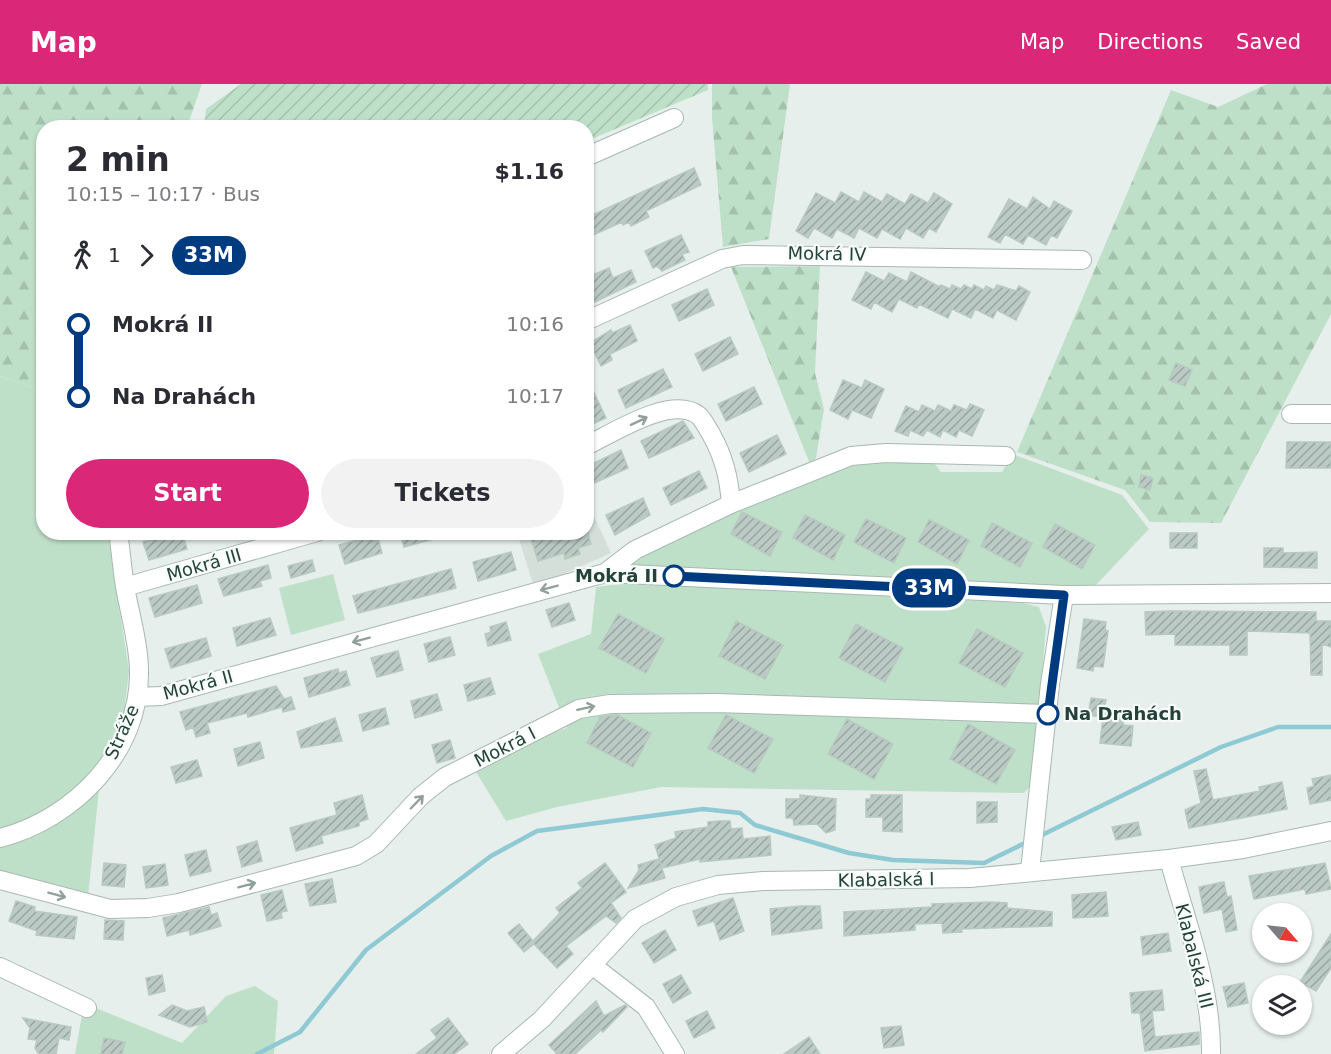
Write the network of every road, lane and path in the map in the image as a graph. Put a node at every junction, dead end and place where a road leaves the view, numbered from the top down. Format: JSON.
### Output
{"nodes":[{"id":1,"x":674,"y":118,"type":"dead end"},
{"id":2,"x":594,"y":153,"type":"edge"},
{"id":3,"x":1082,"y":260,"type":"dead end"},
{"id":4,"x":594,"y":317,"type":"edge"},
{"id":5,"x":1291,"y":414,"type":"dead end"},
{"id":6,"x":1331,"y":414,"type":"edge"},
{"id":7,"x":594,"y":442,"type":"edge"},
{"id":8,"x":1006,"y":456,"type":"dead end"},
{"id":9,"x":731,"y":504,"type":"junction"},
{"id":10,"x":119,"y":540,"type":"edge"},
{"id":11,"x":288,"y":540,"type":"edge"},
{"id":12,"x":605,"y":573,"type":"junction"},
{"id":13,"x":125,"y":587,"type":"junction"},
{"id":14,"x":1331,"y":593,"type":"edge"},
{"id":15,"x":1064,"y":595,"type":"junction"},
{"id":16,"x":137,"y":697,"type":"junction"},
{"id":17,"x":1048,"y":714,"type":"junction"},
{"id":18,"x":1331,"y":831,"type":"edge"},
{"id":19,"x":0,"y":838,"type":"edge"},
{"id":20,"x":1169,"y":859,"type":"junction"},
{"id":21,"x":1030,"y":871,"type":"junction"},
{"id":22,"x":0,"y":880,"type":"edge"},
{"id":23,"x":592,"y":965,"type":"junction"},
{"id":24,"x":0,"y":967,"type":"edge"},
{"id":25,"x":87,"y":1008,"type":"dead end"},
{"id":26,"x":501,"y":1054,"type":"edge"},
{"id":27,"x":675,"y":1054,"type":"edge"},
{"id":28,"x":1211,"y":1054,"type":"edge"}],
"edges":[{"from":1,"to":2,"type":"street"},
{"from":3,"to":4,"type":"street","name":"Mokrá IV"},
{"from":5,"to":6,"type":"street"},
{"from":7,"to":9,"type":"street","one_way":true},
{"from":8,"to":9,"type":"street","name":"Mokrá II"},
{"from":9,"to":12,"type":"street","name":"Mokrá II"},
{"from":10,"to":13,"type":"street","name":"Stráže"},
{"from":11,"to":13,"type":"street","name":"Mokrá III"},
{"from":12,"to":15,"type":"street","name":"Mokrá II"},
{"from":12,"to":16,"type":"street","name":"Mokrá II","one_way":true},
{"from":13,"to":16,"type":"street","name":"Stráže"},
{"from":14,"to":15,"type":"street"},
{"from":15,"to":17,"type":"street"},
{"from":16,"to":19,"type":"street","name":"Stráže"},
{"from":17,"to":21,"type":"street"},
{"from":22,"to":17,"type":"street","name":"Mokrá I","one_way":true},
{"from":18,"to":20,"type":"street","name":"Klabalská I"},
{"from":20,"to":21,"type":"street","name":"Klabalská I"},
{"from":20,"to":28,"type":"street","name":"Klabalská III"},
{"from":21,"to":23,"type":"street","name":"Klabalská I"},
{"from":23,"to":26,"type":"street","name":"Klabalská I"},
{"from":23,"to":27,"type":"street"},
{"from":24,"to":25,"type":"street"}]}
